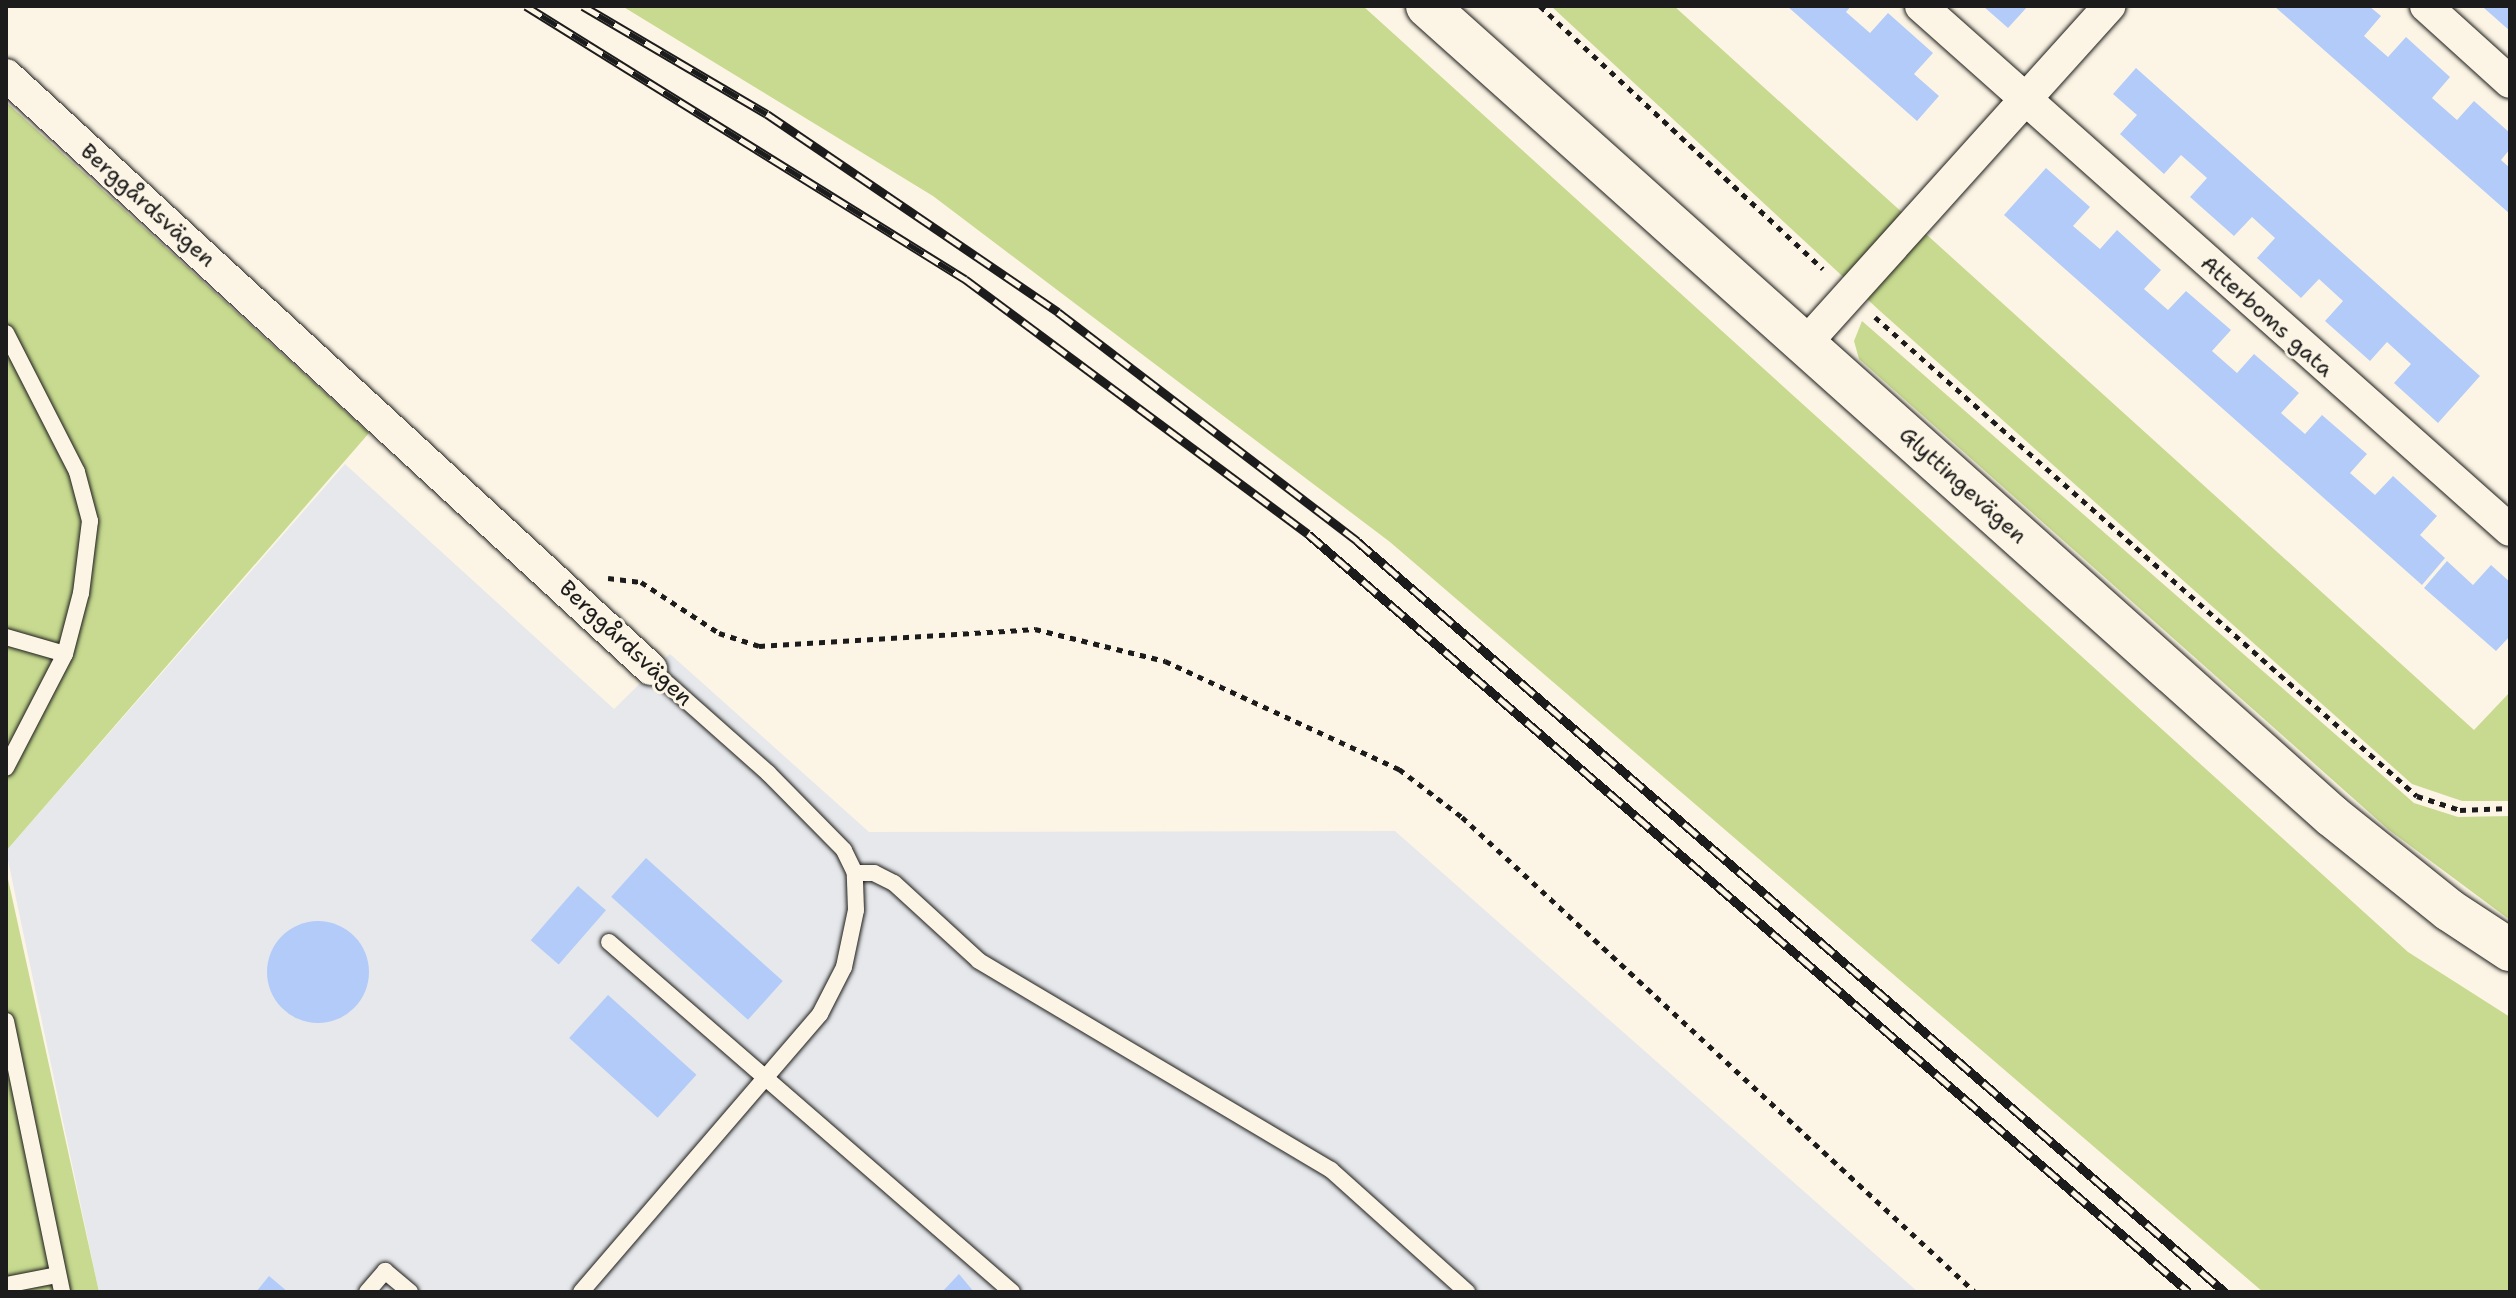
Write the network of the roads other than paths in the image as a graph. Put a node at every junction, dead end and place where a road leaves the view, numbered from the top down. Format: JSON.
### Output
{"nodes":[{"id":1,"x":1427,"y":6,"type":"edge"},
{"id":2,"x":1921,"y":6,"type":"edge"},
{"id":3,"x":2109,"y":6,"type":"edge"},
{"id":4,"x":2426,"y":6,"type":"edge"},
{"id":5,"x":6,"y":75,"type":"edge"},
{"id":6,"x":2510,"y":82,"type":"edge"},
{"id":7,"x":2024,"y":100,"type":"junction"},
{"id":8,"x":6,"y":333,"type":"edge"},
{"id":9,"x":1805,"y":344,"type":"junction"},
{"id":10,"x":2510,"y":530,"type":"edge"},
{"id":11,"x":6,"y":637,"type":"edge"},
{"id":12,"x":65,"y":654,"type":"junction"},
{"id":13,"x":651,"y":669,"type":"joint"},
{"id":14,"x":6,"y":768,"type":"edge"},
{"id":15,"x":855,"y":873,"type":"junction"},
{"id":16,"x":609,"y":942,"type":"dead end"},
{"id":17,"x":2510,"y":950,"type":"edge"},
{"id":18,"x":6,"y":1021,"type":"edge"},
{"id":19,"x":9,"y":1053,"type":"edge"},
{"id":20,"x":767,"y":1076,"type":"junction"},
{"id":21,"x":57,"y":1275,"type":"junction"},
{"id":22,"x":6,"y":1285,"type":"edge"},
{"id":23,"x":62,"y":1292,"type":"edge"},
{"id":24,"x":367,"y":1292,"type":"edge"},
{"id":25,"x":410,"y":1292,"type":"edge"},
{"id":26,"x":581,"y":1292,"type":"edge"},
{"id":27,"x":1012,"y":1292,"type":"edge"},
{"id":28,"x":1467,"y":1292,"type":"edge"}],
"edges":[{"from":1,"to":9,"type":"street","name":"Glyttingevägen"},
{"from":2,"to":7,"type":"street","name":"Atterboms gata"},
{"from":3,"to":7,"type":"street"},
{"from":4,"to":6,"type":"street"},
{"from":5,"to":13,"type":"street","name":"Berggårdsvägen"},
{"from":7,"to":9,"type":"street"},
{"from":7,"to":10,"type":"street","name":"Atterboms gata"},
{"from":8,"to":12,"type":"lane"},
{"from":9,"to":17,"type":"street","name":"Glyttingevägen"},
{"from":11,"to":12,"type":"lane"},
{"from":12,"to":14,"type":"lane"},
{"from":13,"to":15,"type":"lane","name":"Berggårdsvägen"},
{"from":15,"to":20,"type":"lane"},
{"from":15,"to":28,"type":"lane"},
{"from":16,"to":20,"type":"lane"},
{"from":18,"to":19,"type":"lane"},
{"from":19,"to":21,"type":"lane"},
{"from":20,"to":26,"type":"lane"},
{"from":20,"to":27,"type":"lane"},
{"from":21,"to":22,"type":"lane"},
{"from":21,"to":23,"type":"lane"},
{"from":24,"to":25,"type":"lane"}]}
